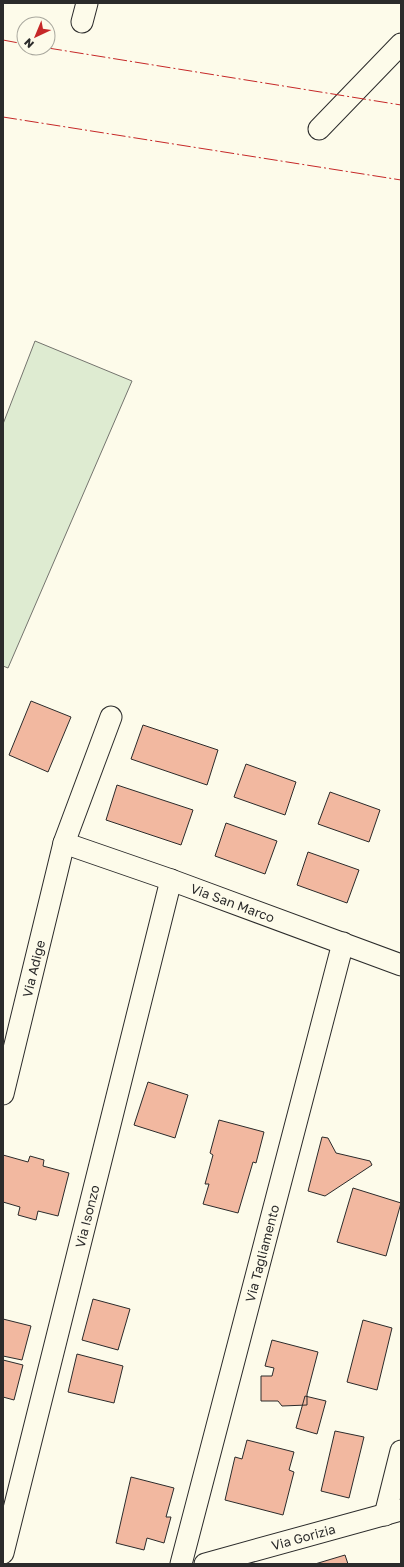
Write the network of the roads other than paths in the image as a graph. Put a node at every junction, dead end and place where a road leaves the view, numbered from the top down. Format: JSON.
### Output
{"nodes":[{"id":1,"x":401,"y":44,"type":"edge"},
{"id":2,"x":319,"y":128,"type":"dead end"},
{"id":3,"x":111,"y":717,"type":"dead end"},
{"id":4,"x":64,"y":843,"type":"junction"},
{"id":5,"x":171,"y":880,"type":"junction"},
{"id":6,"x":343,"y":943,"type":"junction"},
{"id":7,"x":401,"y":964,"type":"edge"},
{"id":8,"x":3,"y":1094,"type":"edge"},
{"id":9,"x":401,"y":1451,"type":"edge"},
{"id":10,"x":393,"y":1512,"type":"edge"},
{"id":11,"x":3,"y":1553,"type":"edge"},
{"id":12,"x":269,"y":1555,"type":"edge"},
{"id":13,"x":181,"y":1564,"type":"edge"},
{"id":14,"x":205,"y":1564,"type":"edge"}],
"edges":[{"from":1,"to":2,"type":"street"},
{"from":3,"to":4,"type":"street","name":"Via Adige"},
{"from":4,"to":5,"type":"street","name":"Via San Marco"},
{"from":4,"to":8,"type":"street","name":"Via Adige"},
{"from":5,"to":6,"type":"street","name":"Via San Marco"},
{"from":5,"to":11,"type":"street","name":"Via Isonzo"},
{"from":6,"to":7,"type":"street","name":"Via San Marco"},
{"from":6,"to":13,"type":"street","name":"Via Tagliamento"},
{"from":9,"to":10,"type":"street"},
{"from":10,"to":12,"type":"street","name":"Via Gorizia"},
{"from":12,"to":14,"type":"street","name":"Via Gorizia"}]}
